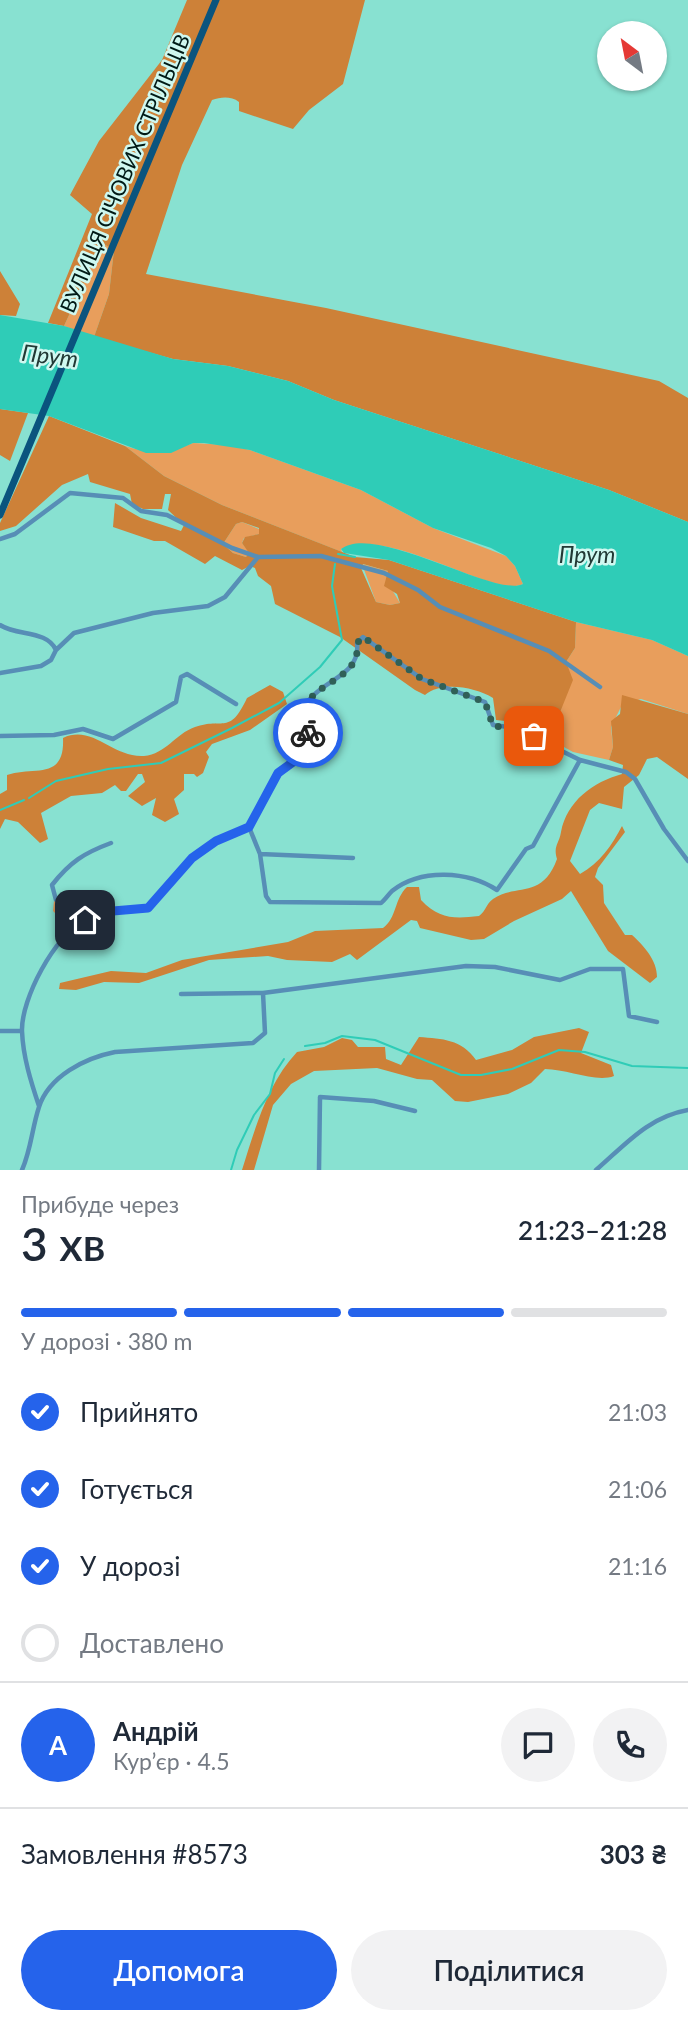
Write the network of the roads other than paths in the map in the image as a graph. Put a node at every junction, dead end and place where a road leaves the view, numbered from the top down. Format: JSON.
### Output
{"nodes":[{"id":1,"x":216,"y":0,"type":"edge"},
{"id":2,"x":0,"y":515,"type":"edge"},
{"id":3,"x":0,"y":538,"type":"edge"},
{"id":4,"x":258,"y":557,"type":"junction"},
{"id":5,"x":0,"y":625,"type":"edge"},
{"id":6,"x":56,"y":650,"type":"junction"},
{"id":7,"x":0,"y":673,"type":"edge"},
{"id":8,"x":600,"y":687,"type":"dead end"},
{"id":9,"x":236,"y":704,"type":"dead end"},
{"id":10,"x":0,"y":736,"type":"edge"},
{"id":11,"x":580,"y":760,"type":"junction"},
{"id":12,"x":249,"y":827,"type":"junction"},
{"id":13,"x":111,"y":843,"type":"dead end"},
{"id":14,"x":260,"y":855,"type":"junction"},
{"id":15,"x":353,"y":858,"type":"dead end"},
{"id":16,"x":688,"y":861,"type":"edge"},
{"id":17,"x":113,"y":911,"type":"junction"},
{"id":18,"x":263,"y":993,"type":"junction"},
{"id":19,"x":181,"y":994,"type":"dead end"},
{"id":20,"x":657,"y":1022,"type":"dead end"},
{"id":21,"x":0,"y":1031,"type":"edge"},
{"id":22,"x":22,"y":1031,"type":"junction"},
{"id":23,"x":39,"y":1106,"type":"junction"},
{"id":24,"x":688,"y":1110,"type":"edge"},
{"id":25,"x":415,"y":1111,"type":"dead end"},
{"id":26,"x":22,"y":1170,"type":"edge"},
{"id":27,"x":319,"y":1170,"type":"edge"},
{"id":28,"x":596,"y":1170,"type":"edge"}],
"edges":[{"from":1,"to":2,"type":"main road","name":"ВУЛИЦЯ СІЧОВИХ СТРІЛЬЦІВ"},
{"from":3,"to":4,"type":"street"},
{"from":4,"to":6,"type":"street"},
{"from":4,"to":8,"type":"street"},
{"from":5,"to":6,"type":"street"},
{"from":6,"to":7,"type":"street"},
{"from":9,"to":10,"type":"street"},
{"from":11,"to":12,"type":"street"},
{"from":11,"to":14,"type":"street"},
{"from":11,"to":16,"type":"street"},
{"from":12,"to":14,"type":"street"},
{"from":12,"to":17,"type":"street"},
{"from":13,"to":17,"type":"street"},
{"from":14,"to":15,"type":"street"},
{"from":17,"to":22,"type":"street"},
{"from":18,"to":19,"type":"street"},
{"from":18,"to":20,"type":"street"},
{"from":18,"to":23,"type":"street"},
{"from":21,"to":22,"type":"street"},
{"from":22,"to":23,"type":"street"},
{"from":23,"to":26,"type":"street"},
{"from":24,"to":28,"type":"street"},
{"from":25,"to":27,"type":"street"}]}
